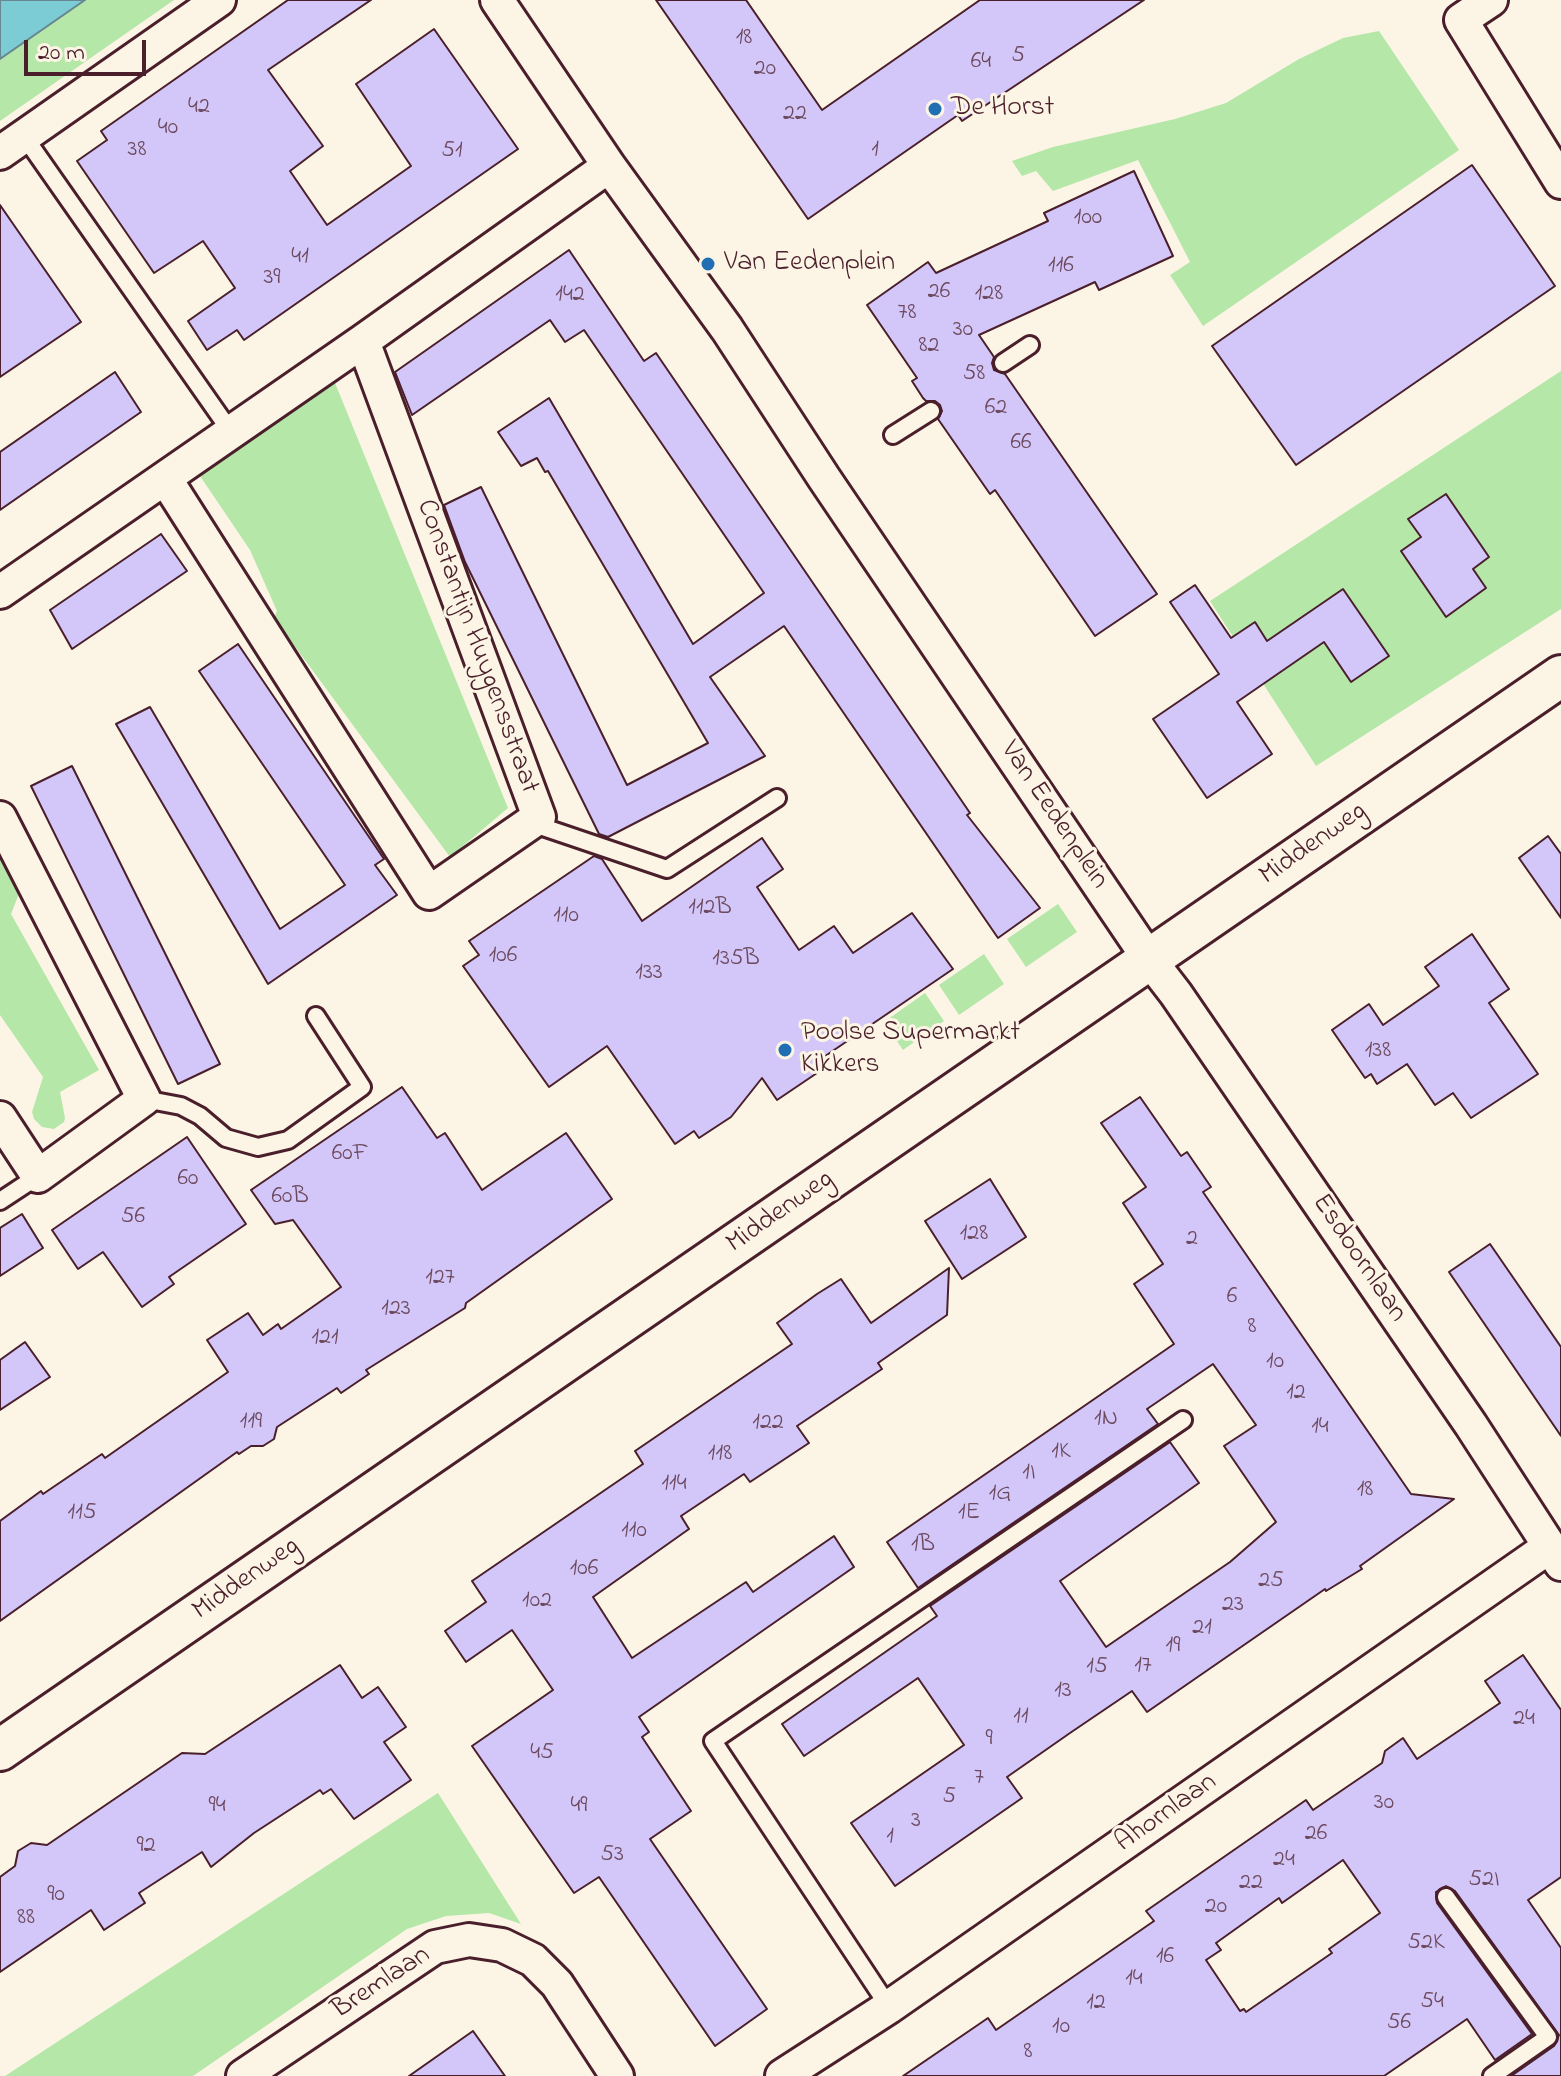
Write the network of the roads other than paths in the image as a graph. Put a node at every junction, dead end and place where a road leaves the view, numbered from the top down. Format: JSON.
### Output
{"nodes":[{"id":1,"x":219,"y":0,"type":"edge"},
{"id":2,"x":497,"y":0,"type":"edge"},
{"id":3,"x":1491,"y":0,"type":"edge"},
{"id":4,"x":12,"y":144,"type":"edge"},
{"id":5,"x":609,"y":166,"type":"junction"},
{"id":6,"x":1561,"y":182,"type":"edge"},
{"id":7,"x":363,"y":341,"type":"junction"},
{"id":8,"x":1030,"y":345,"type":"dead end"},
{"id":9,"x":1003,"y":363,"type":"dead end"},
{"id":10,"x":931,"y":411,"type":"dead end"},
{"id":11,"x":231,"y":432,"type":"junction"},
{"id":12,"x":893,"y":435,"type":"dead end"},
{"id":13,"x":165,"y":478,"type":"junction"},
{"id":14,"x":0,"y":592,"type":"edge"},
{"id":15,"x":1561,"y":676,"type":"edge"},
{"id":16,"x":777,"y":798,"type":"dead end"},
{"id":17,"x":0,"y":818,"type":"edge"},
{"id":18,"x":530,"y":823,"type":"junction"},
{"id":19,"x":1149,"y":959,"type":"junction"},
{"id":20,"x":316,"y":1016,"type":"dead end"},
{"id":21,"x":144,"y":1099,"type":"junction"},
{"id":22,"x":0,"y":1118,"type":"edge"},
{"id":23,"x":38,"y":1176,"type":"junction"},
{"id":24,"x":0,"y":1201,"type":"edge"},
{"id":25,"x":1183,"y":1420,"type":"dead end"},
{"id":26,"x":1555,"y":1556,"type":"edge"},
{"id":27,"x":0,"y":1750,"type":"edge"},
{"id":28,"x":1446,"y":1897,"type":"dead end"},
{"id":29,"x":889,"y":2007,"type":"junction"},
{"id":30,"x":243,"y":2076,"type":"edge"},
{"id":31,"x":617,"y":2076,"type":"edge"},
{"id":32,"x":782,"y":2076,"type":"edge"},
{"id":33,"x":1492,"y":2076,"type":"edge"}],
"edges":[{"from":1,"to":4,"type":"street"},
{"from":2,"to":5,"type":"street","name":"Van Eedenplein"},
{"from":3,"to":6,"type":"street"},
{"from":4,"to":11,"type":"lane"},
{"from":5,"to":7,"type":"street"},
{"from":5,"to":19,"type":"street","name":"Van Eedenplein"},
{"from":7,"to":11,"type":"street"},
{"from":7,"to":18,"type":"street","name":"Constantijn Huygensstraat"},
{"from":8,"to":9,"type":"lane"},
{"from":10,"to":12,"type":"lane"},
{"from":11,"to":13,"type":"street"},
{"from":13,"to":14,"type":"street"},
{"from":13,"to":18,"type":"street","name":"Constantijn Huygensstraat"},
{"from":15,"to":19,"type":"street","name":"Middenweg"},
{"from":16,"to":18,"type":"lane"},
{"from":17,"to":21,"type":"street"},
{"from":19,"to":26,"type":"street","name":"Esdoornlaan"},
{"from":19,"to":27,"type":"street","name":"Middenweg"},
{"from":20,"to":21,"type":"lane"},
{"from":21,"to":23,"type":"street"},
{"from":22,"to":23,"type":"street"},
{"from":23,"to":24,"type":"lane"},
{"from":25,"to":29,"type":"lane"},
{"from":26,"to":29,"type":"street","name":"Ahornlaan"},
{"from":28,"to":33,"type":"lane"},
{"from":29,"to":32,"type":"street","name":"Ahornlaan"},
{"from":30,"to":31,"type":"street","name":"Bremlaan"}]}
